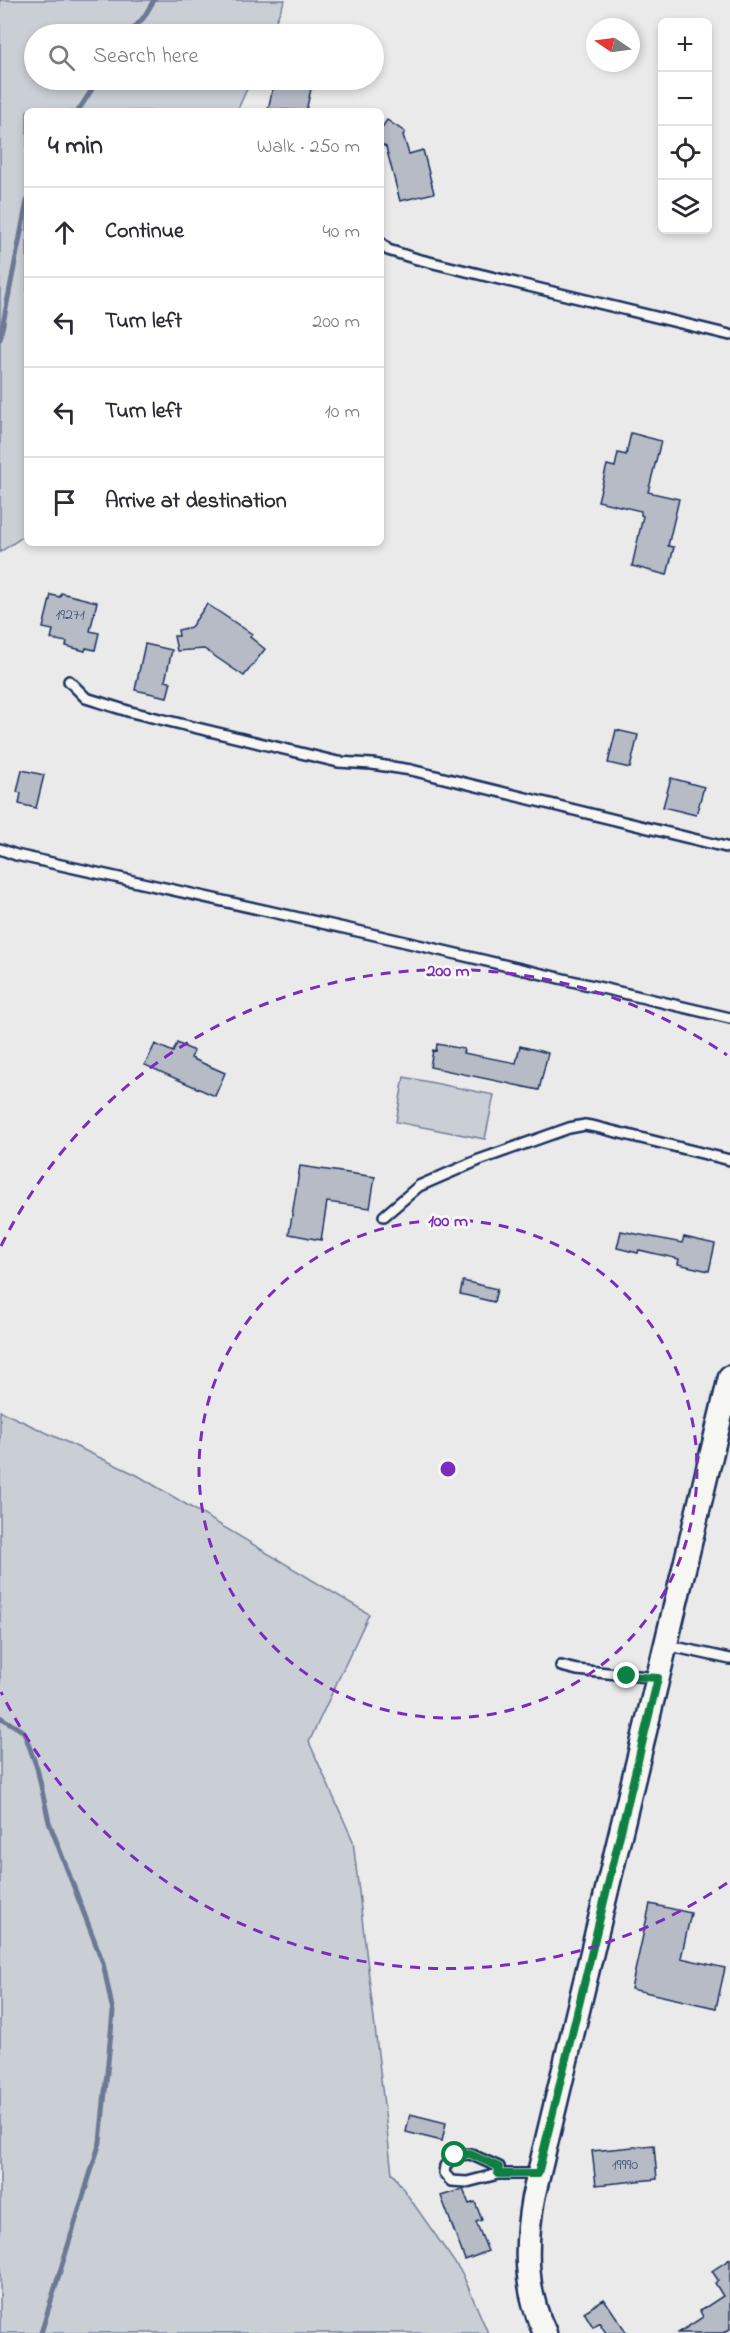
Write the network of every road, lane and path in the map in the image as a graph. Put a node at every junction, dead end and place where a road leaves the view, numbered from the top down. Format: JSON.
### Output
{"nodes":[{"id":1,"x":384,"y":246,"type":"edge"},
{"id":2,"x":730,"y":335,"type":"edge"},
{"id":3,"x":69,"y":681,"type":"dead end"},
{"id":4,"x":730,"y":848,"type":"edge"},
{"id":5,"x":0,"y":849,"type":"edge"},
{"id":6,"x":730,"y":1018,"type":"edge"},
{"id":7,"x":730,"y":1160,"type":"edge"},
{"id":8,"x":384,"y":1216,"type":"dead end"},
{"id":9,"x":730,"y":1377,"type":"edge"},
{"id":10,"x":666,"y":1645,"type":"junction"},
{"id":11,"x":730,"y":1659,"type":"edge"},
{"id":12,"x":561,"y":1666,"type":"dead end"},
{"id":13,"x":658,"y":1678,"type":"junction"},
{"id":14,"x":498,"y":2174,"type":"junction"},
{"id":15,"x":538,"y":2174,"type":"junction"},
{"id":16,"x":545,"y":2333,"type":"edge"}],
"edges":[{"from":1,"to":2,"type":"lane"},
{"from":3,"to":4,"type":"lane"},
{"from":5,"to":6,"type":"lane"},
{"from":7,"to":8,"type":"lane"},
{"from":9,"to":10,"type":"street"},
{"from":10,"to":11,"type":"lane"},
{"from":10,"to":13,"type":"street"},
{"from":12,"to":13,"type":"lane"},
{"from":13,"to":15,"type":"street"},
{"from":14,"to":14,"type":"lane"},
{"from":14,"to":15,"type":"lane"},
{"from":15,"to":16,"type":"street"}]}
